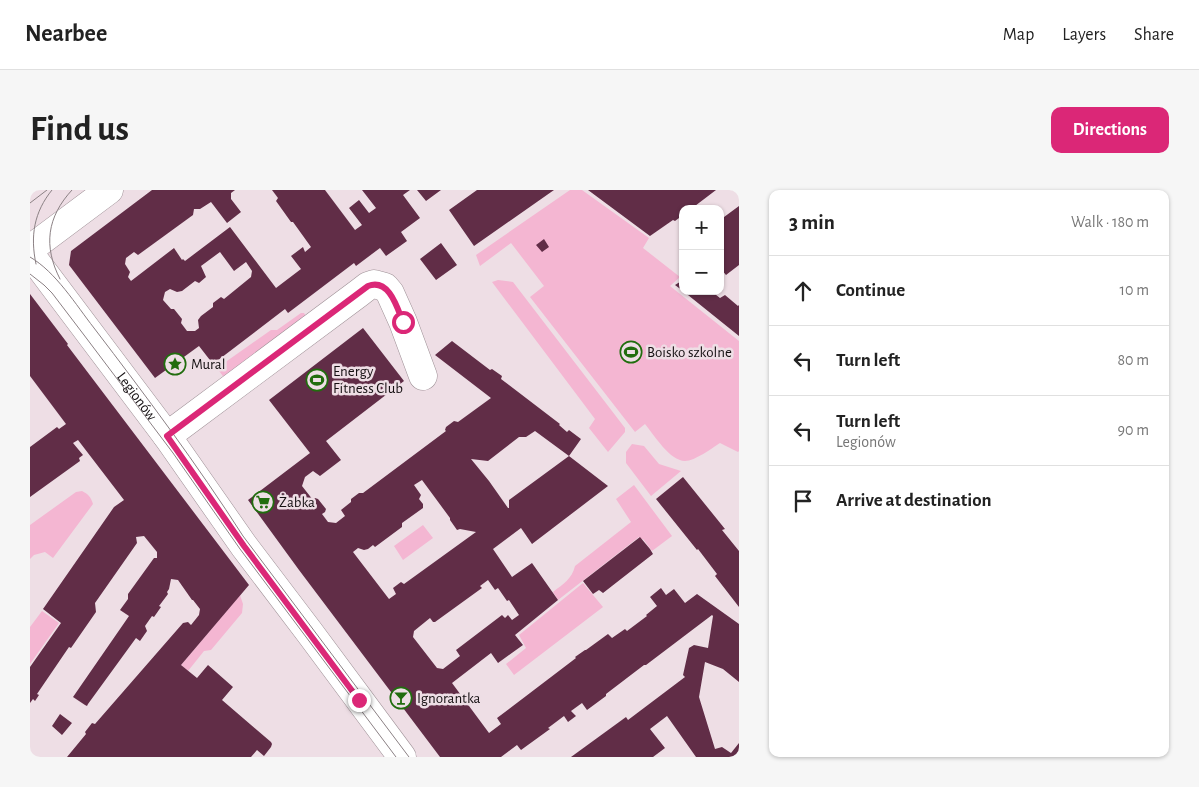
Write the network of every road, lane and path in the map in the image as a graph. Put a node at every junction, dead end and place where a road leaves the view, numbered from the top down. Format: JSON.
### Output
{"nodes":[{"id":1,"x":109,"y":190,"type":"edge"},
{"id":2,"x":30,"y":249,"type":"edge"},
{"id":3,"x":30,"y":254,"type":"edge"},
{"id":4,"x":423,"y":376,"type":"dead end"},
{"id":5,"x":167,"y":436,"type":"junction"},
{"id":6,"x":402,"y":757,"type":"edge"}],
"edges":[{"from":1,"to":2,"type":"street"},
{"from":3,"to":5,"type":"street","name":"Legionów"},
{"from":4,"to":5,"type":"street"},
{"from":5,"to":6,"type":"street","name":"Legionów"}]}
